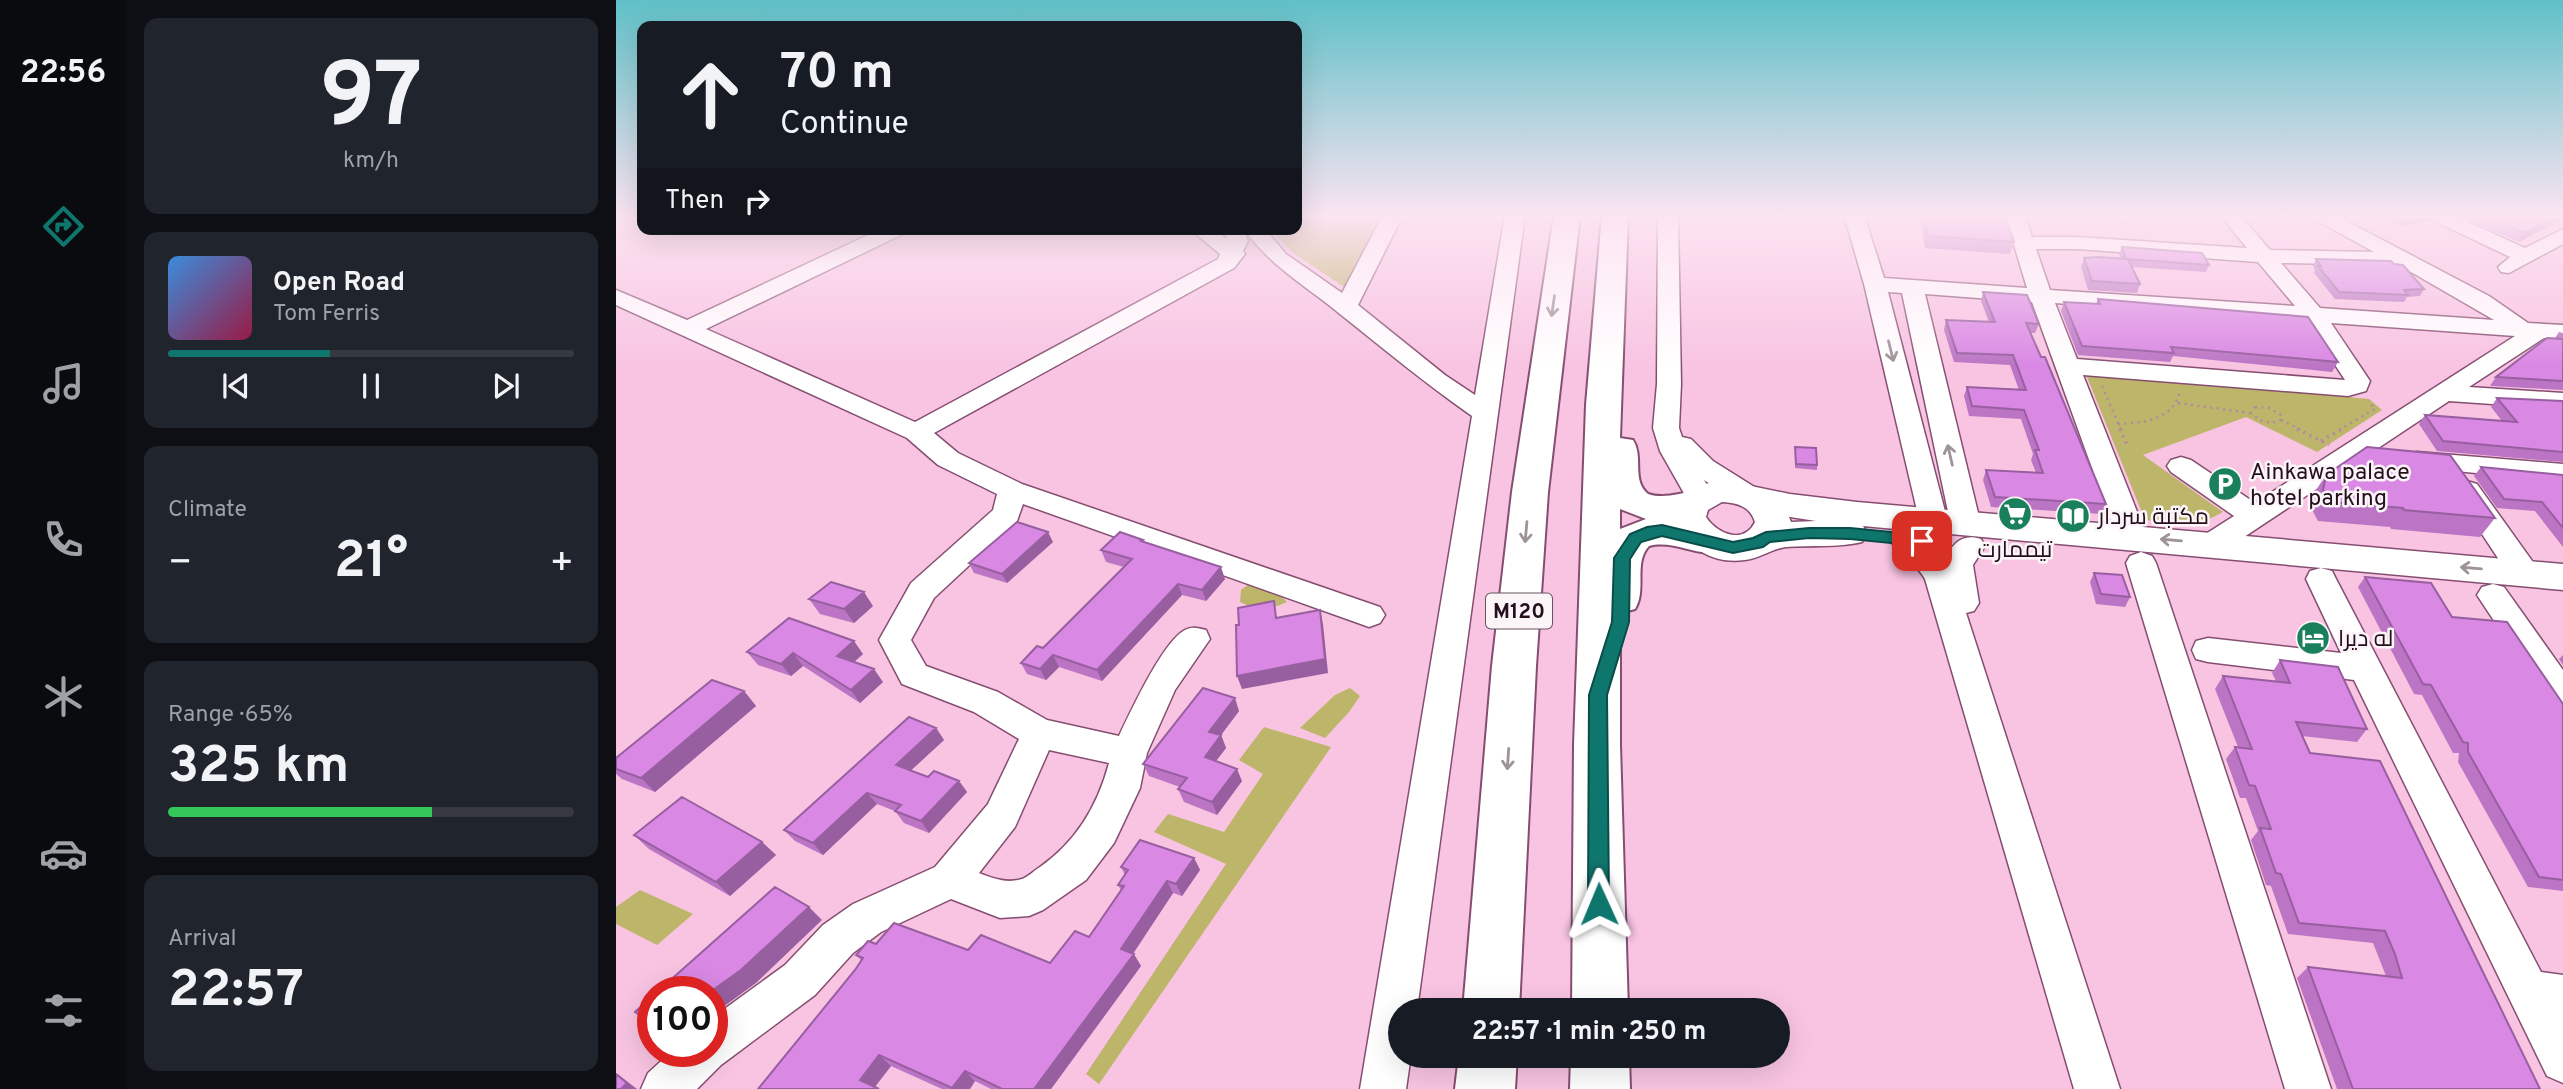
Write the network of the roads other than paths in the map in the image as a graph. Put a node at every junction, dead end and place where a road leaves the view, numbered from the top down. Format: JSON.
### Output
{"nodes":[{"id":1,"x":820,"y":266,"type":"edge"},
{"id":2,"x":1222,"y":266,"type":"edge"},
{"id":3,"x":1290,"y":266,"type":"edge"},
{"id":4,"x":1367,"y":266,"type":"edge"},
{"id":5,"x":1508,"y":266,"type":"edge"},
{"id":6,"x":1560,"y":266,"type":"edge"},
{"id":7,"x":1612,"y":266,"type":"edge"},
{"id":8,"x":1668,"y":266,"type":"edge"},
{"id":9,"x":1869,"y":266,"type":"edge"},
{"id":10,"x":2031,"y":266,"type":"edge"},
{"id":11,"x":2273,"y":266,"type":"edge"},
{"id":12,"x":2417,"y":266,"type":"edge"},
{"id":13,"x":2512,"y":266,"type":"edge"},
{"id":14,"x":2506,"y":269,"type":"dead end"},
{"id":15,"x":1875,"y":284,"type":"junction"},
{"id":16,"x":1912,"y":287,"type":"junction"},
{"id":17,"x":2466,"y":292,"type":"junction"},
{"id":18,"x":2041,"y":296,"type":"junction"},
{"id":19,"x":616,"y":297,"type":"edge"},
{"id":20,"x":1346,"y":307,"type":"junction"},
{"id":21,"x":2314,"y":315,"type":"junction"},
{"id":22,"x":2410,"y":322,"type":"junction"},
{"id":23,"x":685,"y":330,"type":"junction"},
{"id":24,"x":2541,"y":331,"type":"edge"},
{"id":25,"x":2068,"y":366,"type":"junction"},
{"id":26,"x":1669,"y":384,"type":"junction"},
{"id":27,"x":2444,"y":393,"type":"junction"},
{"id":28,"x":2563,"y":401,"type":"edge"},
{"id":29,"x":1603,"y":405,"type":"junction"},
{"id":30,"x":1486,"y":414,"type":"junction"},
{"id":31,"x":916,"y":432,"type":"junction"},
{"id":32,"x":2348,"y":454,"type":"junction"},
{"id":33,"x":2448,"y":463,"type":"junction"},
{"id":34,"x":2181,"y":466,"type":"dead end"},
{"id":35,"x":2563,"y":472,"type":"edge"},
{"id":36,"x":1012,"y":490,"type":"junction"},
{"id":37,"x":1751,"y":496,"type":"junction"},
{"id":38,"x":1697,"y":500,"type":"junction"},
{"id":39,"x":2254,"y":516,"type":"junction"},
{"id":40,"x":1943,"y":531,"type":"junction"},
{"id":41,"x":1766,"y":537,"type":"junction"},
{"id":42,"x":1708,"y":542,"type":"junction"},
{"id":43,"x":2212,"y":544,"type":"junction"},
{"id":44,"x":2136,"y":550,"type":"junction"},
{"id":45,"x":2524,"y":573,"type":"junction"},
{"id":46,"x":2563,"y":577,"type":"edge"},
{"id":47,"x":2321,"y":579,"type":"junction"},
{"id":48,"x":2493,"y":595,"type":"junction"},
{"id":49,"x":2563,"y":601,"type":"edge"},
{"id":50,"x":1369,"y":615,"type":"dead end"},
{"id":51,"x":1194,"y":639,"type":"dead end"},
{"id":52,"x":2208,"y":650,"type":"dead end"},
{"id":53,"x":2365,"y":667,"type":"junction"},
{"id":54,"x":1975,"y":690,"type":"junction"},
{"id":55,"x":1598,"y":695,"type":"junction"},
{"id":56,"x":2563,"y":697,"type":"edge"},
{"id":57,"x":1039,"y":733,"type":"junction"},
{"id":58,"x":1129,"y":753,"type":"junction"},
{"id":59,"x":950,"y":880,"type":"junction"},
{"id":60,"x":2546,"y":994,"type":"edge"},
{"id":61,"x":1492,"y":998,"type":"edge"},
{"id":62,"x":1600,"y":998,"type":"edge"},
{"id":63,"x":728,"y":1034,"type":"edge"},
{"id":64,"x":2563,"y":1060,"type":"edge"},
{"id":65,"x":688,"y":1067,"type":"edge"},
{"id":66,"x":1487,"y":1068,"type":"edge"},
{"id":67,"x":1600,"y":1068,"type":"edge"},
{"id":68,"x":664,"y":1089,"type":"edge"},
{"id":69,"x":1383,"y":1089,"type":"edge"},
{"id":70,"x":1485,"y":1089,"type":"edge"},
{"id":71,"x":1601,"y":1089,"type":"edge"},
{"id":72,"x":2096,"y":1089,"type":"edge"},
{"id":73,"x":2308,"y":1089,"type":"edge"}],
"edges":[{"from":1,"to":23,"type":"street"},
{"from":2,"to":31,"type":"street"},
{"from":3,"to":20,"type":"street"},
{"from":4,"to":20,"type":"street"},
{"from":5,"to":30,"type":"street"},
{"from":6,"to":61,"type":"highway","number":"M120","one_way":true},
{"from":7,"to":29,"type":"highway"},
{"from":8,"to":26,"type":"street"},
{"from":9,"to":15,"type":"street"},
{"from":10,"to":18,"type":"street"},
{"from":11,"to":21,"type":"street"},
{"from":12,"to":17,"type":"street"},
{"from":13,"to":14,"type":"street"},
{"from":15,"to":16,"type":"street"},
{"from":15,"to":40,"type":"street","one_way":true},
{"from":16,"to":18,"type":"street"},
{"from":40,"to":16,"type":"street","one_way":true},
{"from":17,"to":22,"type":"street"},
{"from":17,"to":24,"type":"street"},
{"from":18,"to":21,"type":"street"},
{"from":18,"to":25,"type":"street"},
{"from":19,"to":23,"type":"street"},
{"from":20,"to":30,"type":"street"},
{"from":21,"to":22,"type":"street"},
{"from":21,"to":25,"type":"street"},
{"from":22,"to":24,"type":"street"},
{"from":23,"to":31,"type":"street"},
{"from":24,"to":27,"type":"street"},
{"from":25,"to":44,"type":"street"},
{"from":26,"to":37,"type":"street"},
{"from":26,"to":38,"type":"street"},
{"from":27,"to":28,"type":"street"},
{"from":27,"to":32,"type":"street"},
{"from":29,"to":38,"type":"highway"},
{"from":29,"to":55,"type":"highway"},
{"from":30,"to":69,"type":"street"},
{"from":31,"to":36,"type":"street"},
{"from":32,"to":33,"type":"street"},
{"from":32,"to":39,"type":"street"},
{"from":33,"to":35,"type":"street"},
{"from":33,"to":45,"type":"street"},
{"from":34,"to":39,"type":"street"},
{"from":36,"to":50,"type":"street"},
{"from":36,"to":57,"type":"street"},
{"from":37,"to":38,"type":"main road"},
{"from":37,"to":40,"type":"main road"},
{"from":37,"to":41,"type":"main road"},
{"from":38,"to":42,"type":"main road"},
{"from":39,"to":43,"type":"street"},
{"from":40,"to":41,"type":"main road"},
{"from":40,"to":44,"type":"main road"},
{"from":40,"to":54,"type":"street"},
{"from":40,"to":54,"type":"street"},
{"from":41,"to":42,"type":"main road"},
{"from":42,"to":55,"type":"highway"},
{"from":43,"to":44,"type":"main road","one_way":true},
{"from":45,"to":43,"type":"main road","one_way":true},
{"from":44,"to":47,"type":"main road"},
{"from":44,"to":73,"type":"street"},
{"from":45,"to":46,"type":"main road"},
{"from":47,"to":48,"type":"main road"},
{"from":47,"to":53,"type":"street"},
{"from":48,"to":49,"type":"main road"},
{"from":48,"to":56,"type":"street"},
{"from":51,"to":58,"type":"street"},
{"from":52,"to":53,"type":"street"},
{"from":53,"to":60,"type":"street"},
{"from":54,"to":72,"type":"street"},
{"from":55,"to":62,"type":"highway"},
{"from":57,"to":58,"type":"street"},
{"from":57,"to":59,"type":"street"},
{"from":58,"to":59,"type":"street"},
{"from":59,"to":63,"type":"street"},
{"from":60,"to":64,"type":"street"},
{"from":65,"to":68,"type":"street"},
{"from":66,"to":70,"type":"highway"},
{"from":67,"to":71,"type":"highway"}]}
